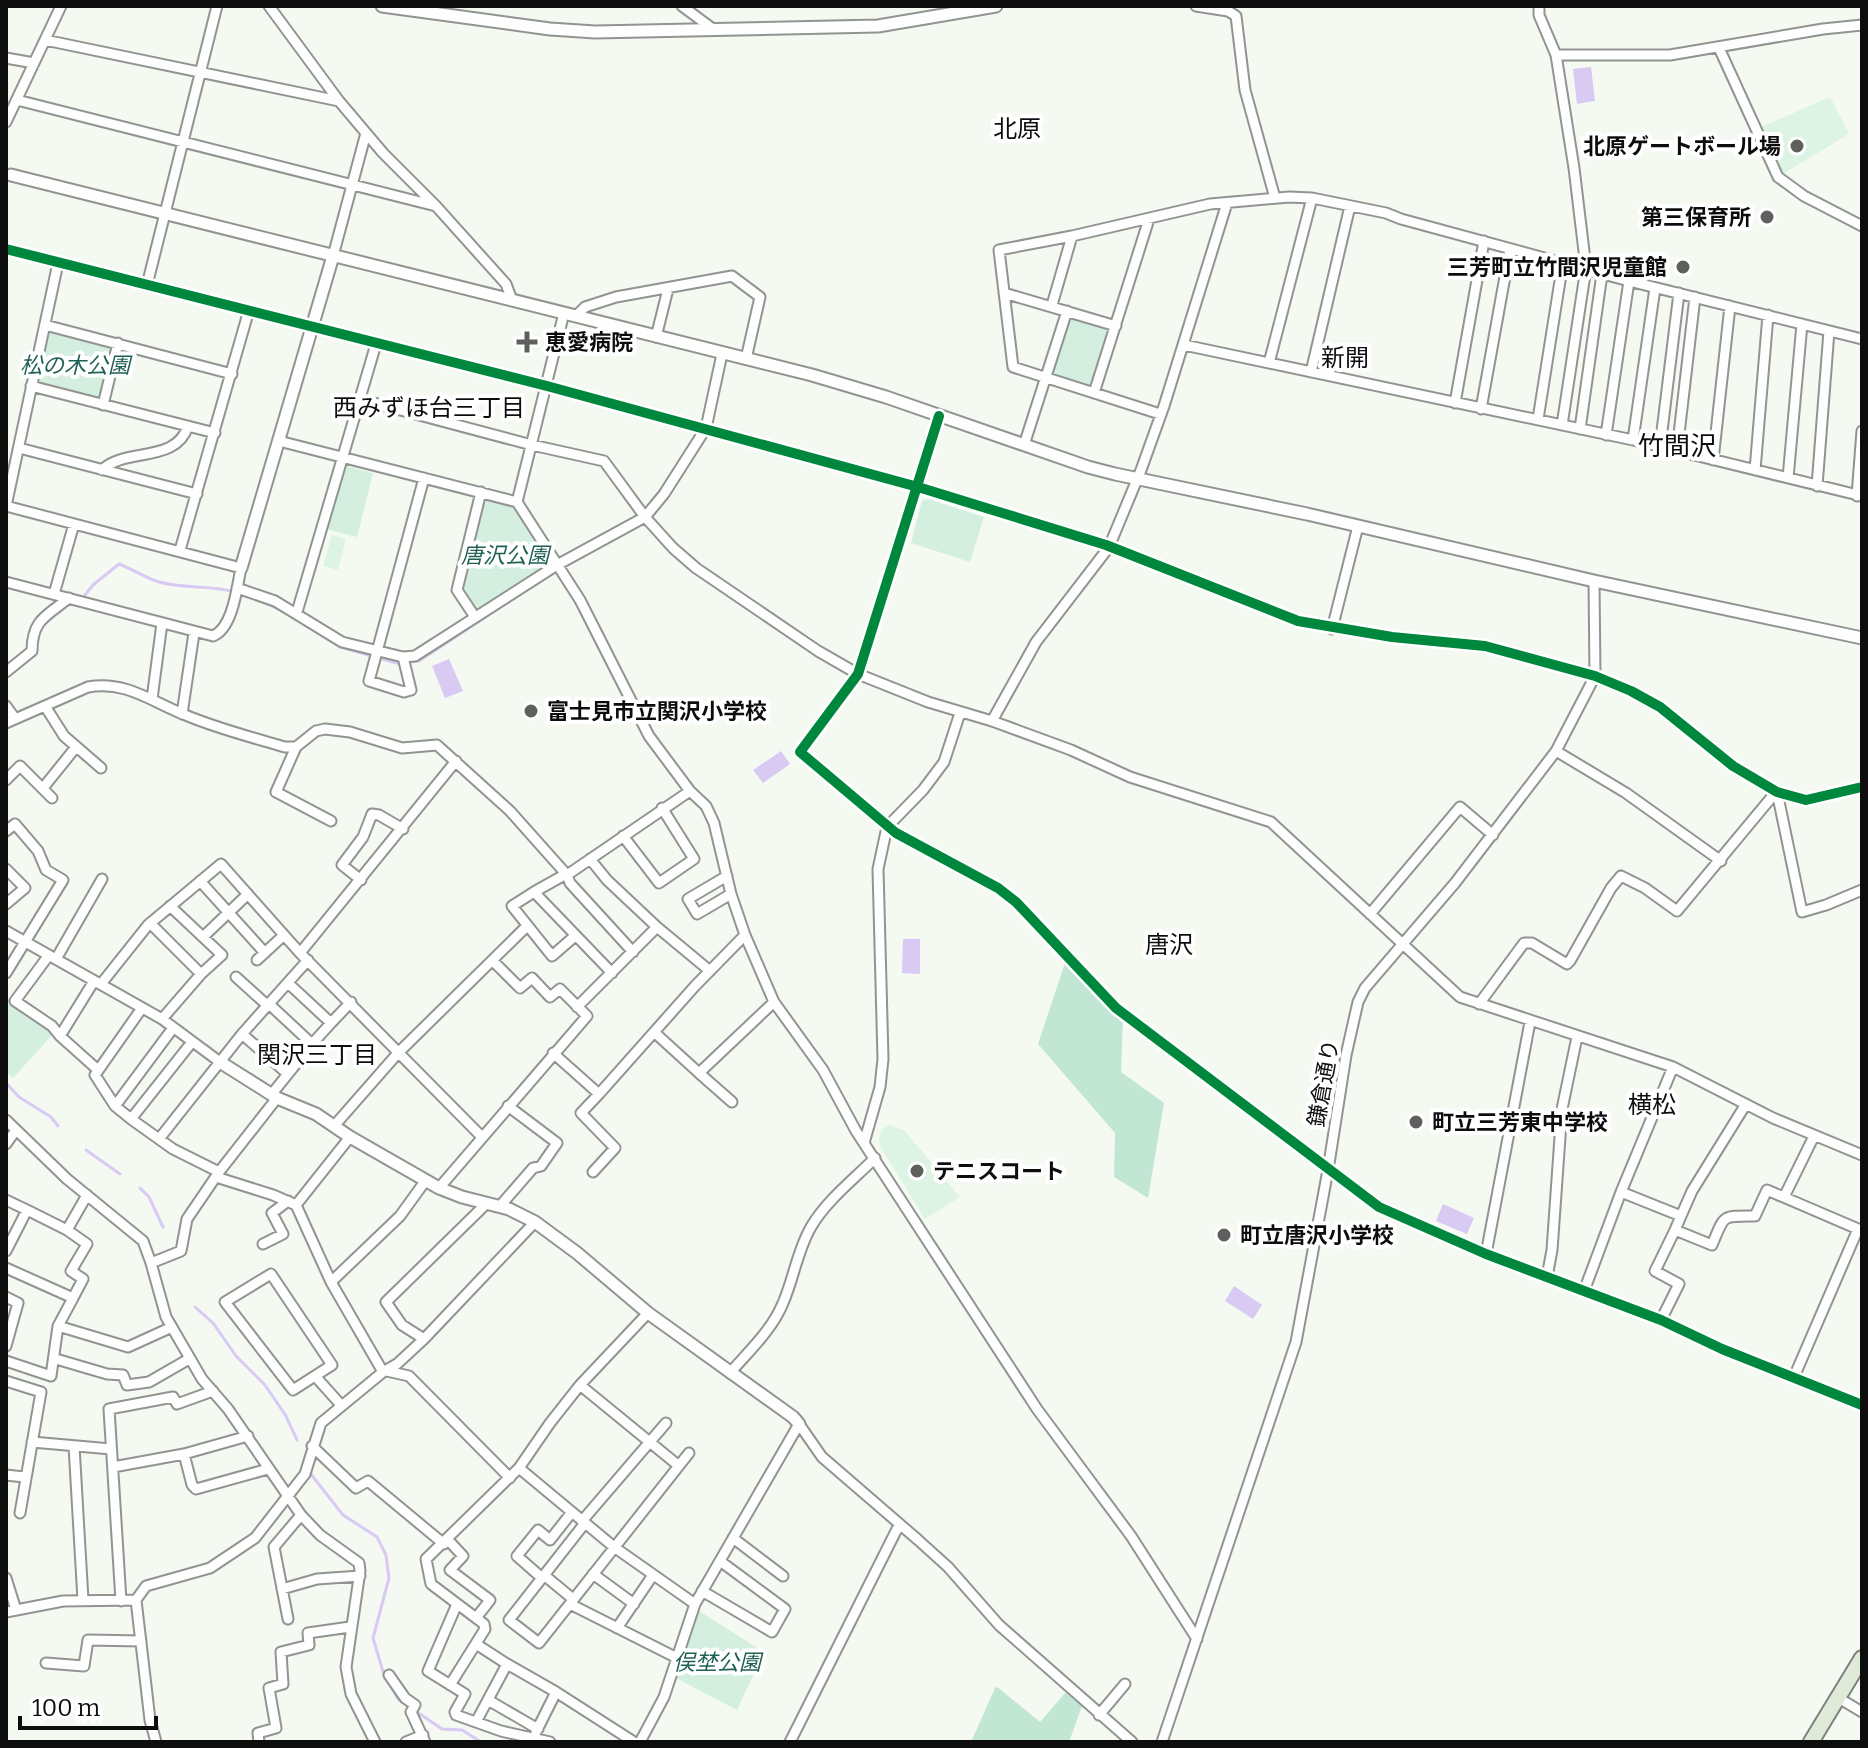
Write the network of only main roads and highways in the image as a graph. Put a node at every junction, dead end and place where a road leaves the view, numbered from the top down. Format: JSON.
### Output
{"nodes":[{"id":1,"x":1862,"y":1658,"type":"edge"},
{"id":2,"x":1811,"y":1742,"type":"edge"}],
"edges":[{"from":1,"to":2,"type":"highway"}]}
